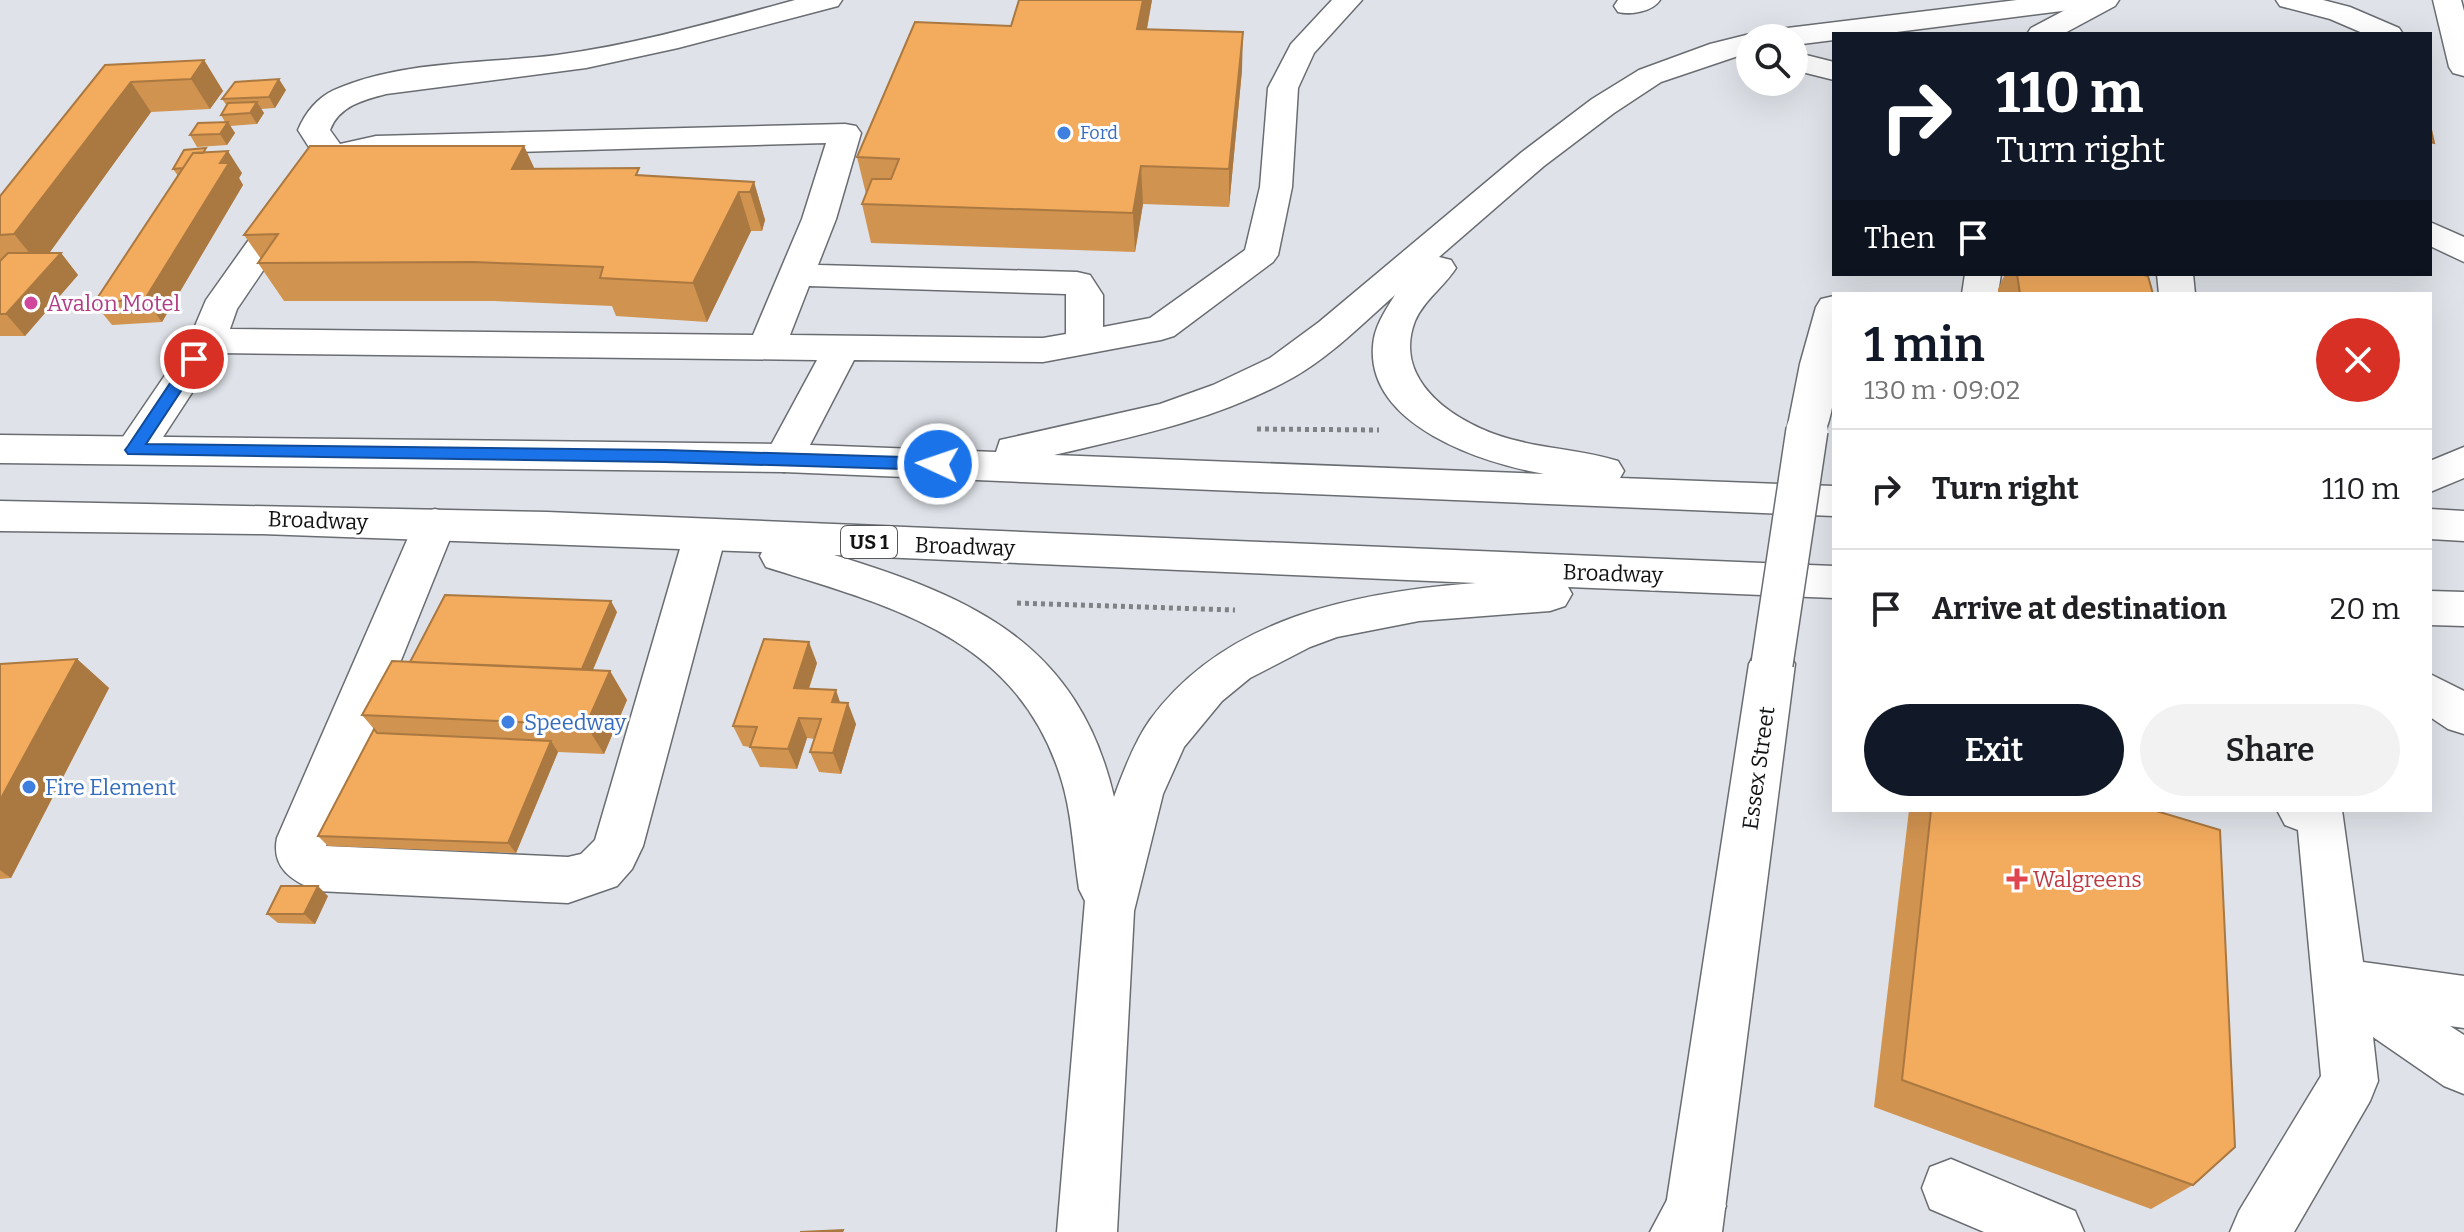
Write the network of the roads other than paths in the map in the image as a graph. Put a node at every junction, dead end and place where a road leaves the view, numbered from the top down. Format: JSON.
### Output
{"nodes":[{"id":1,"x":828,"y":0,"type":"edge"},
{"id":2,"x":1348,"y":0,"type":"edge"},
{"id":3,"x":2086,"y":0,"type":"edge"},
{"id":4,"x":2105,"y":0,"type":"edge"},
{"id":5,"x":2290,"y":0,"type":"edge"},
{"id":6,"x":2447,"y":0,"type":"edge"},
{"id":7,"x":2045,"y":32,"type":"edge"},
{"id":8,"x":2384,"y":32,"type":"edge"},
{"id":9,"x":1808,"y":34,"type":"edge"},
{"id":10,"x":2461,"y":38,"type":"edge"},
{"id":11,"x":1736,"y":46,"type":"edge"},
{"id":12,"x":2432,"y":61,"type":"edge"},
{"id":13,"x":1736,"y":63,"type":"edge"},
{"id":14,"x":1808,"y":64,"type":"edge"},
{"id":15,"x":2464,"y":67,"type":"edge"},
{"id":16,"x":1832,"y":70,"type":"edge"},
{"id":17,"x":2464,"y":85,"type":"edge"},
{"id":18,"x":334,"y":155,"type":"junction"},
{"id":19,"x":2432,"y":233,"type":"edge"},
{"id":20,"x":2464,"y":251,"type":"edge"},
{"id":21,"x":796,"y":275,"type":"junction"},
{"id":22,"x":1832,"y":315,"type":"edge"},
{"id":23,"x":207,"y":341,"type":"junction"},
{"id":24,"x":1084,"y":343,"type":"junction"},
{"id":25,"x":767,"y":346,"type":"junction"},
{"id":26,"x":842,"y":348,"type":"junction"},
{"id":27,"x":0,"y":449,"type":"edge"},
{"id":28,"x":134,"y":450,"type":"junction"},
{"id":29,"x":784,"y":458,"type":"junction"},
{"id":30,"x":2464,"y":461,"type":"edge"},
{"id":31,"x":938,"y":464,"type":"junction"},
{"id":32,"x":2432,"y":477,"type":"edge"},
{"id":33,"x":1740,"y":498,"type":"junction"},
{"id":34,"x":1832,"y":501,"type":"edge"},
{"id":35,"x":0,"y":516,"type":"edge"},
{"id":36,"x":435,"y":524,"type":"junction"},
{"id":37,"x":2432,"y":524,"type":"edge"},
{"id":38,"x":2464,"y":526,"type":"edge"},
{"id":39,"x":705,"y":535,"type":"junction"},
{"id":40,"x":1738,"y":578,"type":"junction"},
{"id":41,"x":1832,"y":582,"type":"edge"},
{"id":42,"x":2432,"y":608,"type":"edge"},
{"id":43,"x":2464,"y":609,"type":"edge"},
{"id":44,"x":2432,"y":694,"type":"edge"},
{"id":45,"x":2464,"y":715,"type":"edge"},
{"id":46,"x":2307,"y":812,"type":"edge"},
{"id":47,"x":1108,"y":911,"type":"junction"},
{"id":48,"x":2339,"y":983,"type":"junction"},
{"id":49,"x":2464,"y":1002,"type":"edge"},
{"id":50,"x":2464,"y":1067,"type":"edge"},
{"id":51,"x":1094,"y":1161,"type":"junction"},
{"id":52,"x":1951,"y":1188,"type":"dead end"},
{"id":53,"x":1692,"y":1225,"type":"edge"},
{"id":54,"x":1087,"y":1232,"type":"edge"},
{"id":55,"x":1114,"y":1232,"type":"edge"},
{"id":56,"x":2054,"y":1232,"type":"edge"},
{"id":57,"x":2260,"y":1232,"type":"edge"}],
"edges":[{"from":1,"to":18,"type":"main road"},
{"from":2,"to":24,"type":"main road"},
{"from":3,"to":9,"type":"main road"},
{"from":4,"to":7,"type":"main road"},
{"from":5,"to":8,"type":"main road"},
{"from":6,"to":10,"type":"main road"},
{"from":10,"to":15,"type":"main road"},
{"from":11,"to":31,"type":"main road"},
{"from":12,"to":17,"type":"main road"},
{"from":13,"to":33,"type":"main road"},
{"from":14,"to":16,"type":"main road"},
{"from":18,"to":21,"type":"main road"},
{"from":18,"to":23,"type":"main road"},
{"from":19,"to":20,"type":"main road"},
{"from":21,"to":24,"type":"main road"},
{"from":21,"to":25,"type":"main road"},
{"from":22,"to":53,"type":"main road","name":"Essex Street","bridge":true},
{"from":23,"to":25,"type":"main road"},
{"from":23,"to":28,"type":"main road"},
{"from":24,"to":26,"type":"main road"},
{"from":25,"to":26,"type":"main road"},
{"from":26,"to":29,"type":"main road"},
{"from":27,"to":28,"type":"main road"},
{"from":28,"to":29,"type":"main road"},
{"from":29,"to":31,"type":"main road"},
{"from":30,"to":32,"type":"main road"},
{"from":31,"to":33,"type":"main road"},
{"from":33,"to":34,"type":"main road"},
{"from":35,"to":36,"type":"main road","name":"Broadway","number":"US 1"},
{"from":36,"to":39,"type":"main road","name":"Broadway","number":"US 1"},
{"from":36,"to":39,"type":"main road"},
{"from":37,"to":38,"type":"main road"},
{"from":39,"to":40,"type":"main road","name":"Broadway","number":"US 1"},
{"from":39,"to":47,"type":"main road"},
{"from":40,"to":41,"type":"main road","name":"Broadway","number":"US 1"},
{"from":40,"to":47,"type":"main road"},
{"from":42,"to":43,"type":"main road"},
{"from":44,"to":45,"type":"main road"},
{"from":46,"to":48,"type":"main road"},
{"from":47,"to":51,"type":"main road"},
{"from":48,"to":49,"type":"main road"},
{"from":48,"to":50,"type":"main road"},
{"from":48,"to":57,"type":"main road"},
{"from":51,"to":54,"type":"main road"},
{"from":51,"to":55,"type":"main road"},
{"from":52,"to":56,"type":"main road"}]}
